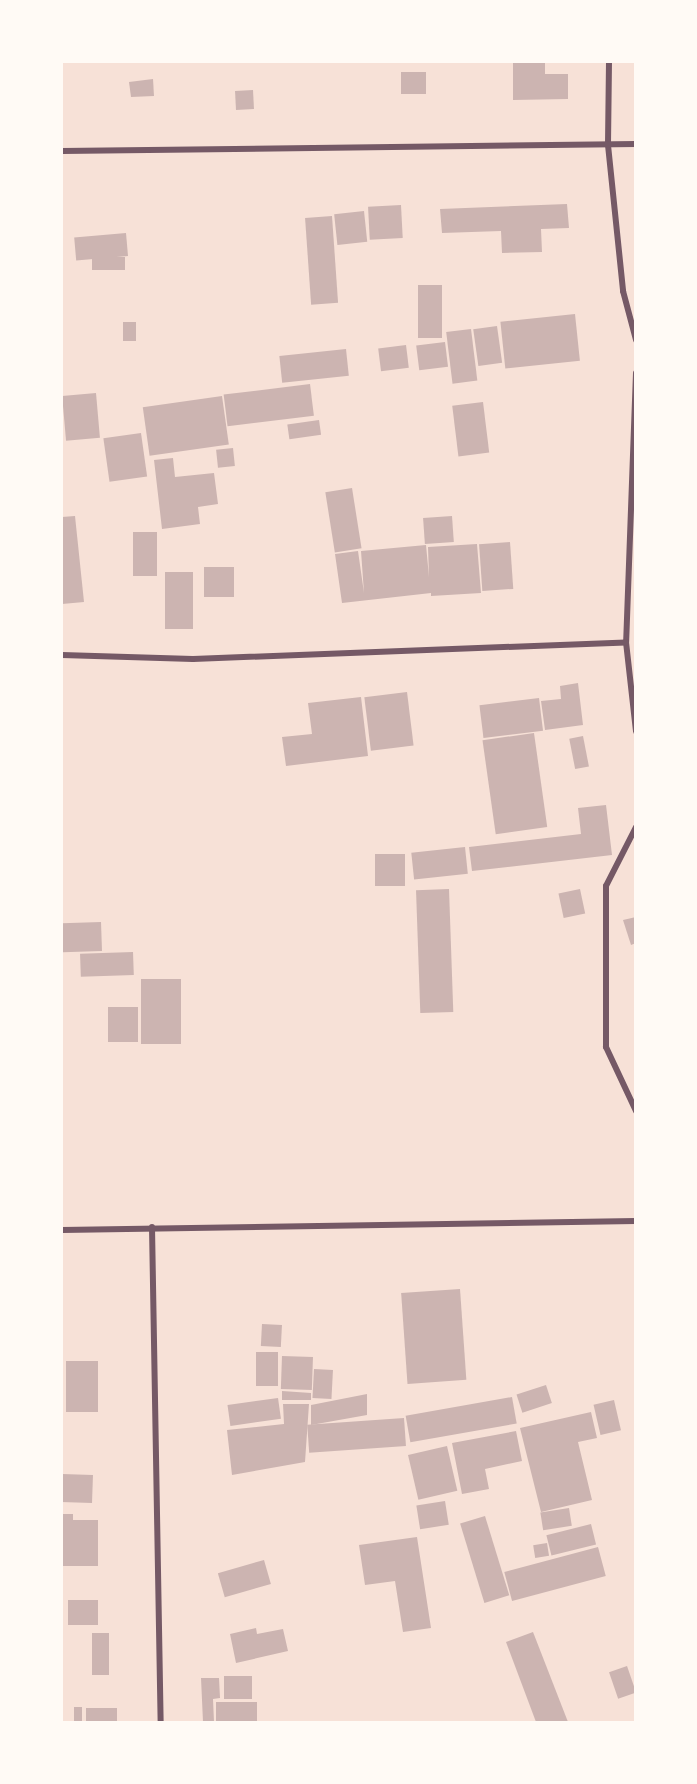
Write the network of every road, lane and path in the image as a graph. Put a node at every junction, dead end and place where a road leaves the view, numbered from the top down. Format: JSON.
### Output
{"nodes":[{"id":1,"x":609,"y":62,"type":"edge"},
{"id":2,"x":636,"y":144,"type":"edge"},
{"id":3,"x":608,"y":145,"type":"junction"},
{"id":4,"x":62,"y":151,"type":"edge"},
{"id":5,"x":636,"y":340,"type":"edge"},
{"id":6,"x":636,"y":372,"type":"edge"},
{"id":7,"x":626,"y":642,"type":"junction"},
{"id":8,"x":62,"y":655,"type":"edge"},
{"id":9,"x":636,"y":731,"type":"edge"},
{"id":10,"x":636,"y":827,"type":"edge"},
{"id":11,"x":636,"y":1111,"type":"edge"},
{"id":12,"x":636,"y":1221,"type":"edge"},
{"id":13,"x":152,"y":1227,"type":"junction"},
{"id":14,"x":62,"y":1230,"type":"edge"},
{"id":15,"x":161,"y":1722,"type":"edge"}],
"edges":[{"from":1,"to":3,"type":"street"},
{"from":2,"to":3,"type":"street"},
{"from":3,"to":4,"type":"street"},
{"from":3,"to":5,"type":"street"},
{"from":6,"to":7,"type":"street"},
{"from":7,"to":8,"type":"street"},
{"from":7,"to":9,"type":"street"},
{"from":10,"to":11,"type":"street"},
{"from":12,"to":13,"type":"street"},
{"from":13,"to":14,"type":"street"},
{"from":13,"to":15,"type":"street"}]}
